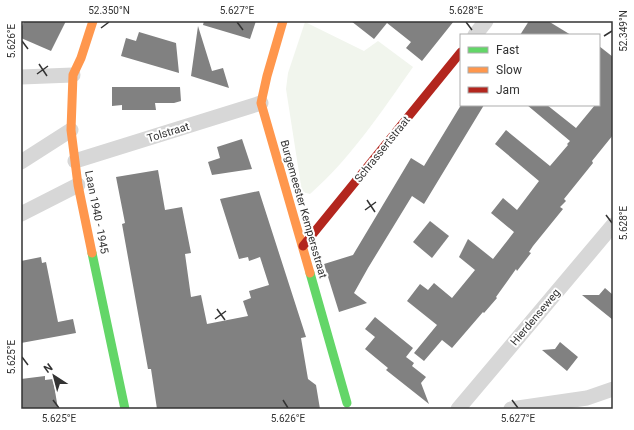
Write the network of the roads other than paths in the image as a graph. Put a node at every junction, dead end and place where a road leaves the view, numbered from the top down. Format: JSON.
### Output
{"nodes":[{"id":1,"x":93,"y":21,"type":"edge"},
{"id":2,"x":283,"y":21,"type":"edge"},
{"id":3,"x":486,"y":21,"type":"edge"},
{"id":4,"x":476,"y":34,"type":"edge"},
{"id":5,"x":460,"y":53,"type":"edge"},
{"id":6,"x":73,"y":75,"type":"junction"},
{"id":7,"x":21,"y":77,"type":"edge"},
{"id":8,"x":261,"y":104,"type":"junction"},
{"id":9,"x":71,"y":130,"type":"junction"},
{"id":10,"x":75,"y":161,"type":"junction"},
{"id":11,"x":21,"y":162,"type":"edge"},
{"id":12,"x":78,"y":185,"type":"junction"},
{"id":13,"x":21,"y":214,"type":"edge"},
{"id":14,"x":613,"y":225,"type":"edge"},
{"id":15,"x":303,"y":246,"type":"junction"},
{"id":16,"x":613,"y":389,"type":"edge"},
{"id":17,"x":347,"y":403,"type":"dead end"},
{"id":18,"x":125,"y":409,"type":"edge"},
{"id":19,"x":458,"y":409,"type":"edge"},
{"id":20,"x":510,"y":409,"type":"edge"}],
"edges":[{"from":1,"to":6,"type":"street","name":"Laan 1940 - 1945"},
{"from":2,"to":8,"type":"street","name":"Burgemeester Kempersstraat"},
{"from":3,"to":4,"type":"street"},
{"from":5,"to":15,"type":"street","name":"Schrassertstraat"},
{"from":6,"to":7,"type":"street"},
{"from":6,"to":9,"type":"street","name":"Laan 1940 - 1945"},
{"from":8,"to":10,"type":"street","name":"Tolstraat"},
{"from":8,"to":15,"type":"street","name":"Burgemeester Kempersstraat"},
{"from":9,"to":10,"type":"street","name":"Laan 1940 - 1945"},
{"from":9,"to":11,"type":"street"},
{"from":10,"to":12,"type":"street","name":"Laan 1940 - 1945"},
{"from":12,"to":13,"type":"street"},
{"from":12,"to":18,"type":"street","name":"Laan 1940 - 1945"},
{"from":14,"to":19,"type":"street","name":"Hierdenseweg"},
{"from":15,"to":17,"type":"street","name":"Burgemeester Kempersstraat"},
{"from":16,"to":20,"type":"street"}]}
